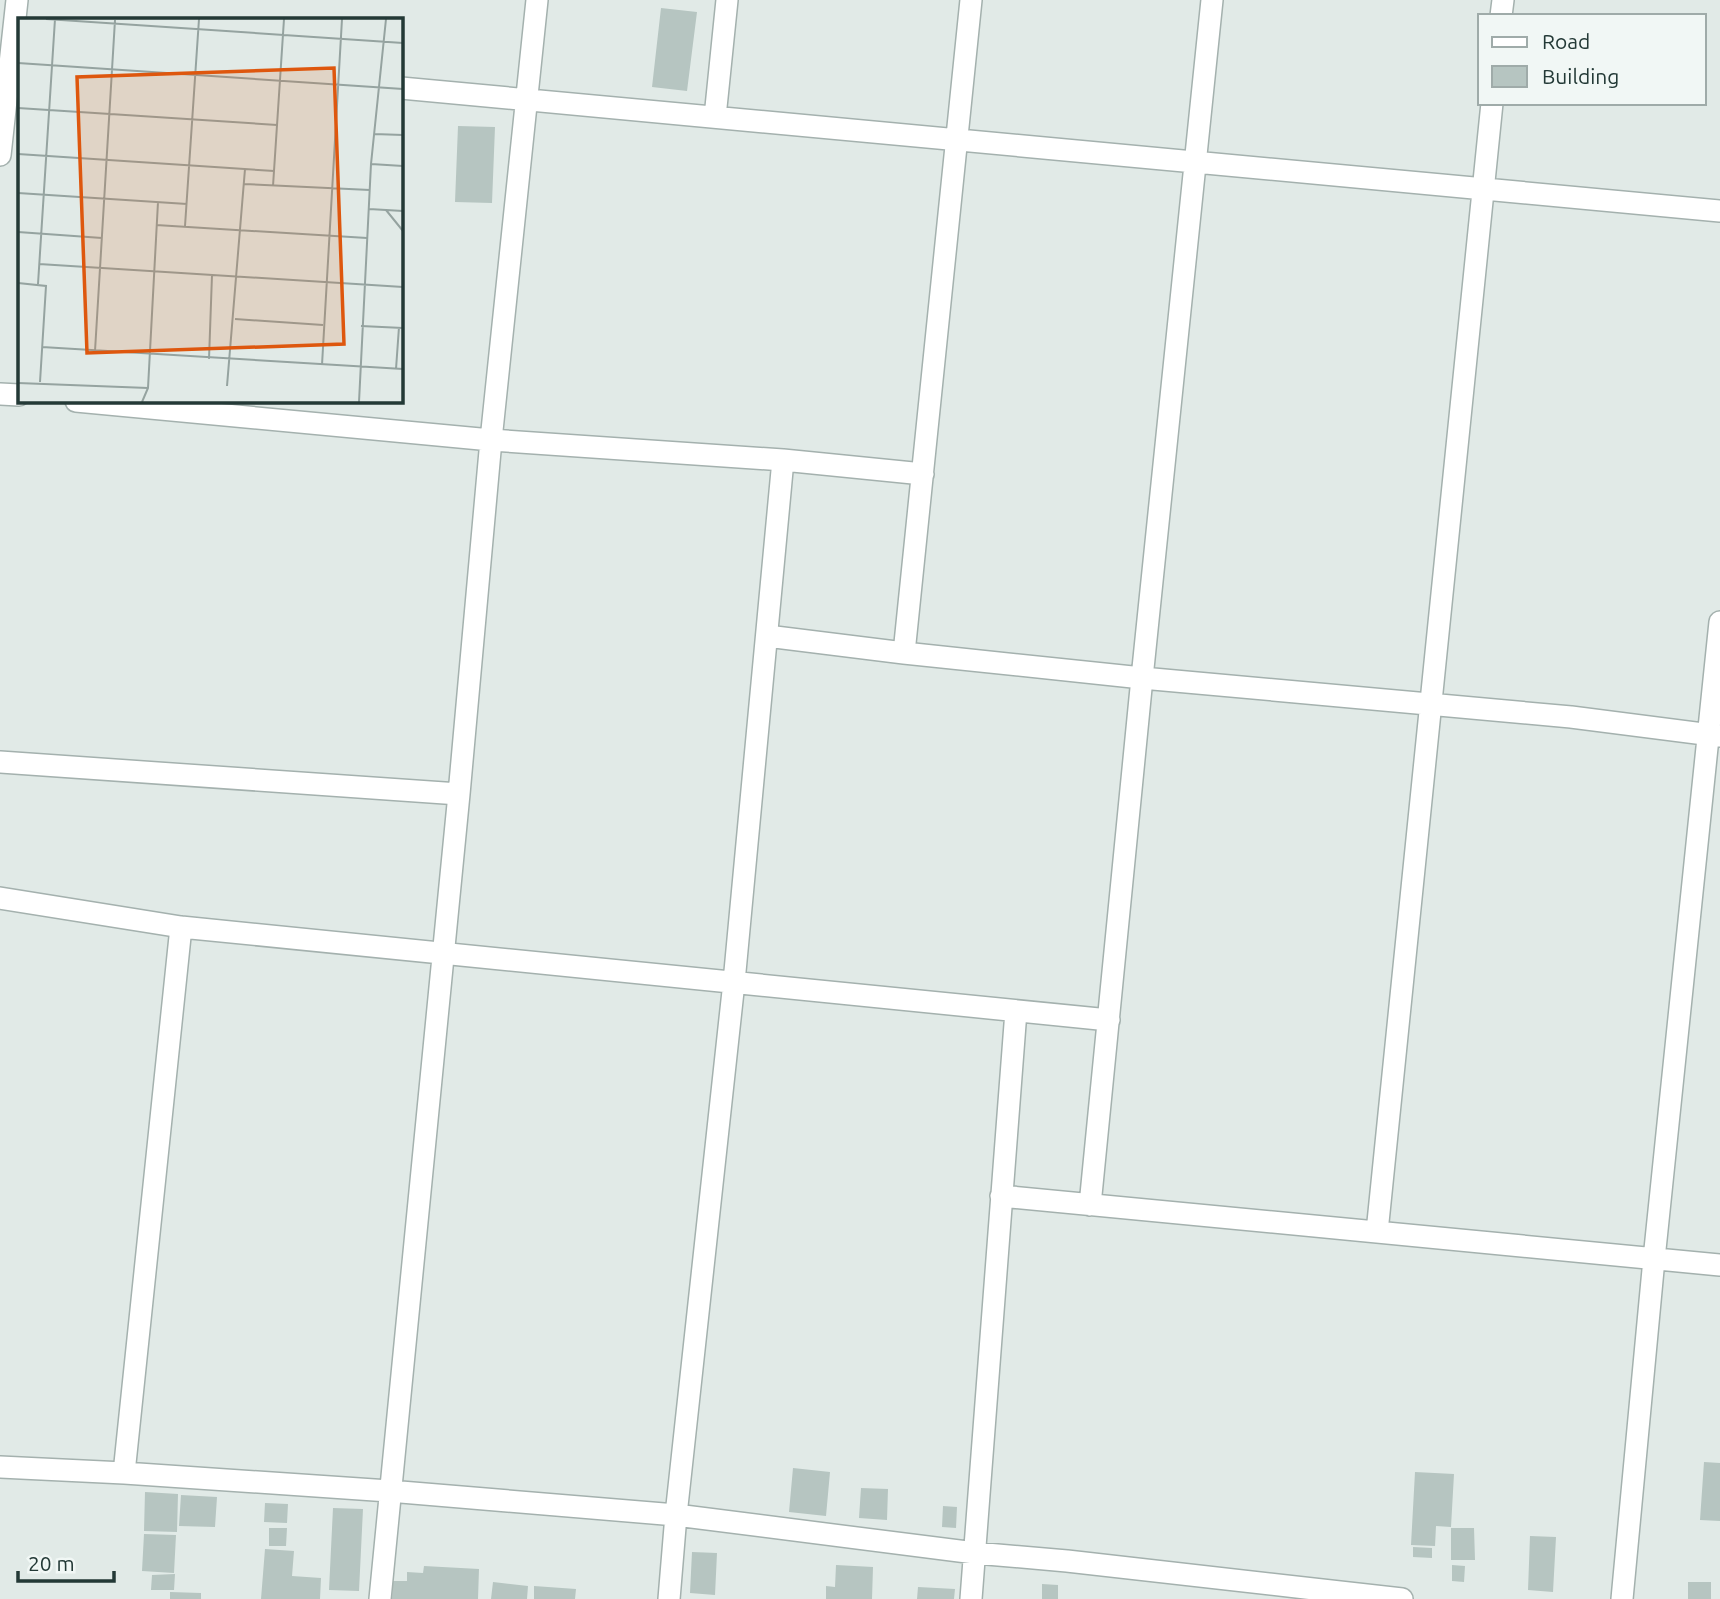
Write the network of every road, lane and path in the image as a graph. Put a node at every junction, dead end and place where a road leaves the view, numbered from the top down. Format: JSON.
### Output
{"nodes":[{"id":1,"x":17,"y":0,"type":"edge"},
{"id":2,"x":537,"y":0,"type":"edge"},
{"id":3,"x":727,"y":0,"type":"edge"},
{"id":4,"x":971,"y":0,"type":"edge"},
{"id":5,"x":1212,"y":0,"type":"edge"},
{"id":6,"x":15,"y":52,"type":"edge"},
{"id":7,"x":402,"y":88,"type":"edge"},
{"id":8,"x":527,"y":100,"type":"junction"},
{"id":9,"x":1492,"y":105,"type":"edge"},
{"id":10,"x":715,"y":117,"type":"junction"},
{"id":11,"x":956,"y":140,"type":"junction"},
{"id":12,"x":0,"y":155,"type":"edge"},
{"id":13,"x":1195,"y":163,"type":"junction"},
{"id":14,"x":1483,"y":189,"type":"junction"},
{"id":15,"x":1720,"y":212,"type":"edge"},
{"id":16,"x":0,"y":394,"type":"edge"},
{"id":17,"x":18,"y":396,"type":"edge"},
{"id":18,"x":87,"y":402,"type":"edge"},
{"id":19,"x":491,"y":440,"type":"junction"},
{"id":20,"x":783,"y":460,"type":"junction"},
{"id":21,"x":923,"y":474,"type":"junction"},
{"id":22,"x":1720,"y":622,"type":"edge"},
{"id":23,"x":767,"y":636,"type":"junction"},
{"id":24,"x":904,"y":653,"type":"junction"},
{"id":25,"x":1142,"y":678,"type":"junction"},
{"id":26,"x":1431,"y":704,"type":"junction"},
{"id":27,"x":1714,"y":735,"type":"edge"},
{"id":28,"x":0,"y":762,"type":"edge"},
{"id":29,"x":459,"y":794,"type":"junction"},
{"id":30,"x":0,"y":898,"type":"edge"},
{"id":31,"x":181,"y":927,"type":"junction"},
{"id":32,"x":443,"y":953,"type":"junction"},
{"id":33,"x":734,"y":982,"type":"junction"},
{"id":34,"x":1016,"y":1011,"type":"junction"},
{"id":35,"x":1109,"y":1020,"type":"junction"},
{"id":36,"x":1001,"y":1196,"type":"junction"},
{"id":37,"x":1090,"y":1205,"type":"junction"},
{"id":38,"x":1377,"y":1232,"type":"junction"},
{"id":39,"x":1654,"y":1259,"type":"junction"},
{"id":40,"x":1720,"y":1265,"type":"edge"},
{"id":41,"x":0,"y":1467,"type":"edge"},
{"id":42,"x":124,"y":1473,"type":"junction"},
{"id":43,"x":389,"y":1491,"type":"junction"},
{"id":44,"x":677,"y":1515,"type":"junction"},
{"id":45,"x":975,"y":1553,"type":"junction"},
{"id":46,"x":380,"y":1599,"type":"edge"},
{"id":47,"x":669,"y":1599,"type":"edge"},
{"id":48,"x":971,"y":1599,"type":"edge"},
{"id":49,"x":1402,"y":1599,"type":"edge"},
{"id":50,"x":1622,"y":1599,"type":"edge"}],
"edges":[{"from":1,"to":6,"type":"street"},
{"from":2,"to":8,"type":"street"},
{"from":3,"to":10,"type":"street"},
{"from":4,"to":11,"type":"street"},
{"from":5,"to":13,"type":"street"},
{"from":6,"to":12,"type":"street"},
{"from":7,"to":8,"type":"street"},
{"from":8,"to":10,"type":"street"},
{"from":8,"to":19,"type":"street"},
{"from":9,"to":14,"type":"street"},
{"from":10,"to":11,"type":"street"},
{"from":11,"to":13,"type":"street"},
{"from":11,"to":21,"type":"street"},
{"from":13,"to":14,"type":"street"},
{"from":13,"to":25,"type":"street"},
{"from":14,"to":15,"type":"street"},
{"from":14,"to":26,"type":"street"},
{"from":16,"to":17,"type":"street"},
{"from":18,"to":19,"type":"street"},
{"from":19,"to":20,"type":"street"},
{"from":19,"to":29,"type":"street"},
{"from":20,"to":21,"type":"street"},
{"from":20,"to":23,"type":"street"},
{"from":21,"to":24,"type":"street"},
{"from":22,"to":27,"type":"street"},
{"from":23,"to":24,"type":"street"},
{"from":23,"to":33,"type":"street"},
{"from":24,"to":25,"type":"street"},
{"from":25,"to":26,"type":"street"},
{"from":25,"to":35,"type":"street"},
{"from":26,"to":27,"type":"street"},
{"from":26,"to":38,"type":"street"},
{"from":27,"to":39,"type":"street"},
{"from":28,"to":29,"type":"street"},
{"from":29,"to":32,"type":"street"},
{"from":30,"to":31,"type":"street"},
{"from":31,"to":32,"type":"street"},
{"from":31,"to":42,"type":"street"},
{"from":32,"to":33,"type":"street"},
{"from":32,"to":43,"type":"street"},
{"from":33,"to":34,"type":"street"},
{"from":33,"to":44,"type":"street"},
{"from":34,"to":35,"type":"street"},
{"from":34,"to":36,"type":"street"},
{"from":35,"to":37,"type":"street"},
{"from":36,"to":37,"type":"street"},
{"from":36,"to":45,"type":"street"},
{"from":37,"to":38,"type":"street"},
{"from":38,"to":39,"type":"street"},
{"from":39,"to":40,"type":"street"},
{"from":39,"to":50,"type":"street"},
{"from":41,"to":42,"type":"street"},
{"from":42,"to":43,"type":"street"},
{"from":43,"to":44,"type":"street"},
{"from":43,"to":46,"type":"street"},
{"from":44,"to":45,"type":"street"},
{"from":44,"to":47,"type":"street"},
{"from":45,"to":48,"type":"street"},
{"from":45,"to":49,"type":"street"}]}
